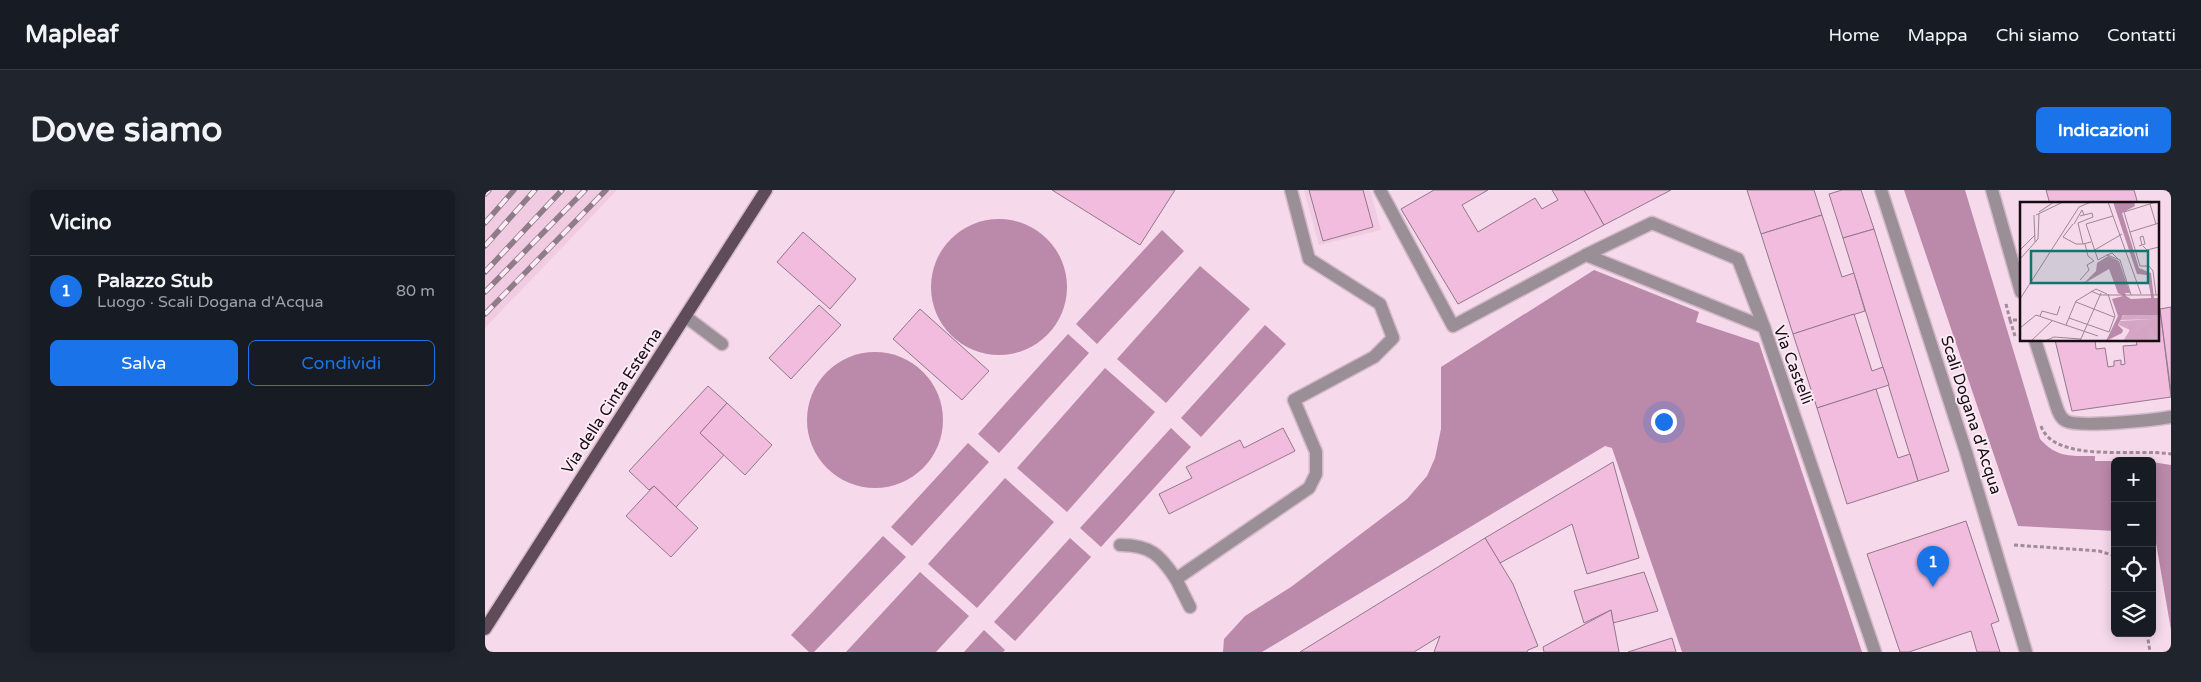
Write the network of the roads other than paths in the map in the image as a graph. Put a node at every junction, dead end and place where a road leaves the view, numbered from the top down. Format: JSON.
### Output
{"nodes":[{"id":1,"x":766,"y":190,"type":"edge"},
{"id":2,"x":1291,"y":190,"type":"edge"},
{"id":3,"x":1881,"y":190,"type":"edge"},
{"id":4,"x":1992,"y":190,"type":"edge"},
{"id":5,"x":1385,"y":192,"type":"edge"},
{"id":6,"x":1586,"y":255,"type":"junction"},
{"id":7,"x":2020,"y":288,"type":"edge"},
{"id":8,"x":686,"y":317,"type":"junction"},
{"id":9,"x":1764,"y":327,"type":"junction"},
{"id":10,"x":2035,"y":341,"type":"edge"},
{"id":11,"x":722,"y":344,"type":"dead end"},
{"id":12,"x":2171,"y":417,"type":"edge"},
{"id":13,"x":1120,"y":545,"type":"dead end"},
{"id":14,"x":1177,"y":578,"type":"junction"},
{"id":15,"x":1190,"y":607,"type":"dead end"},
{"id":16,"x":485,"y":629,"type":"edge"},
{"id":17,"x":1875,"y":652,"type":"edge"},
{"id":18,"x":2026,"y":652,"type":"edge"}],
"edges":[{"from":1,"to":8,"type":"main road","name":"Via della Cinta Esterna"},
{"from":2,"to":14,"type":"street"},
{"from":3,"to":18,"type":"street","name":"Scali Dogana d'Acqua"},
{"from":4,"to":7,"type":"street"},
{"from":5,"to":6,"type":"street"},
{"from":6,"to":9,"type":"street","name":"Via Castelli"},
{"from":6,"to":9,"type":"street"},
{"from":8,"to":11,"type":"street"},
{"from":8,"to":16,"type":"main road","name":"Via della Cinta Esterna"},
{"from":9,"to":17,"type":"street","name":"Via Castelli"},
{"from":10,"to":12,"type":"street"},
{"from":13,"to":14,"type":"street"},
{"from":14,"to":15,"type":"street"}]}
